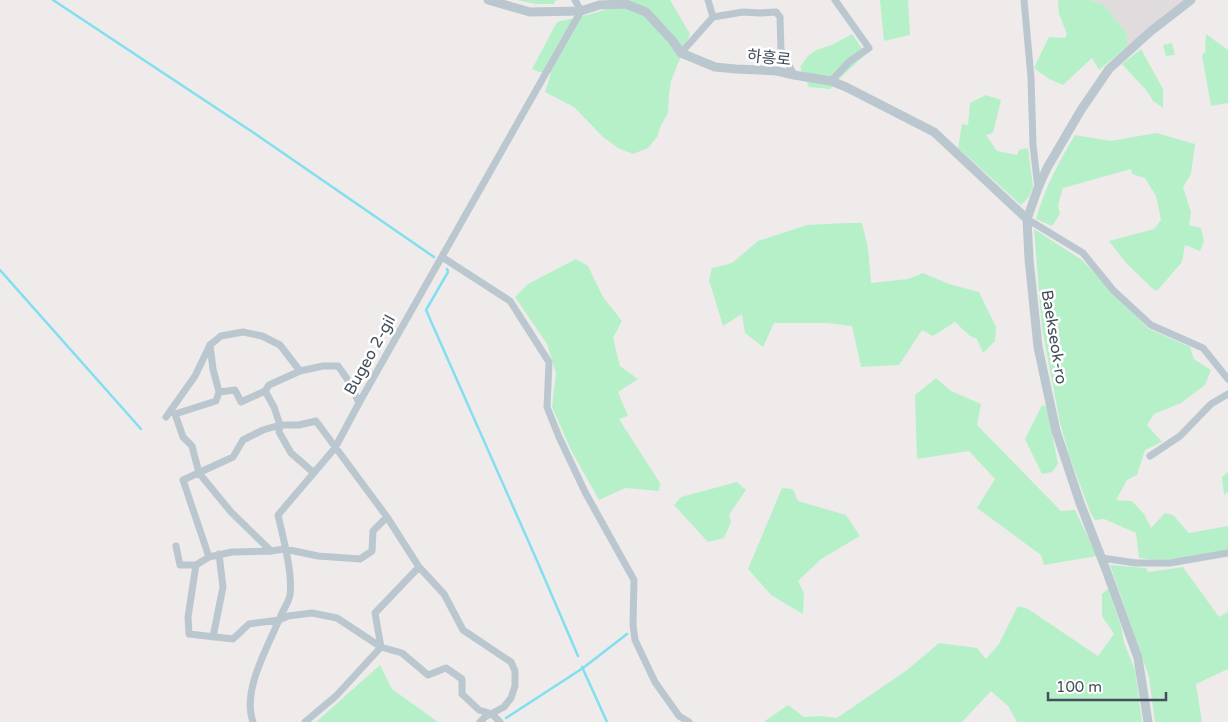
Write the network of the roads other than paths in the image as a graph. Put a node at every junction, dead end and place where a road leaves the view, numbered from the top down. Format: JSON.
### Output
{"nodes":[{"id":1,"x":488,"y":0,"type":"edge"},
{"id":2,"x":575,"y":0,"type":"edge"},
{"id":3,"x":708,"y":0,"type":"edge"},
{"id":4,"x":835,"y":0,"type":"edge"},
{"id":5,"x":1024,"y":0,"type":"edge"},
{"id":6,"x":1191,"y":0,"type":"edge"},
{"id":7,"x":599,"y":2,"type":"edge"},
{"id":8,"x":581,"y":11,"type":"junction"},
{"id":9,"x":713,"y":17,"type":"junction"},
{"id":10,"x":681,"y":54,"type":"junction"},
{"id":11,"x":794,"y":75,"type":"junction"},
{"id":12,"x":832,"y":81,"type":"junction"},
{"id":13,"x":1038,"y":188,"type":"junction"},
{"id":14,"x":1027,"y":219,"type":"junction"},
{"id":15,"x":442,"y":257,"type":"junction"},
{"id":16,"x":210,"y":345,"type":"junction"},
{"id":17,"x":300,"y":371,"type":"junction"},
{"id":18,"x":1228,"y":379,"type":"edge"},
{"id":19,"x":265,"y":391,"type":"junction"},
{"id":20,"x":219,"y":392,"type":"junction"},
{"id":21,"x":1228,"y":394,"type":"edge"},
{"id":22,"x":359,"y":403,"type":"junction"},
{"id":23,"x":171,"y":414,"type":"junction"},
{"id":24,"x":280,"y":425,"type":"junction"},
{"id":25,"x":335,"y":448,"type":"junction"},
{"id":26,"x":1150,"y":456,"type":"dead end"},
{"id":27,"x":199,"y":473,"type":"junction"},
{"id":28,"x":314,"y":473,"type":"junction"},
{"id":29,"x":387,"y":516,"type":"junction"},
{"id":30,"x":176,"y":546,"type":"dead end"},
{"id":31,"x":285,"y":550,"type":"junction"},
{"id":32,"x":271,"y":551,"type":"junction"},
{"id":33,"x":1228,"y":553,"type":"edge"},
{"id":34,"x":219,"y":554,"type":"junction"},
{"id":35,"x":209,"y":557,"type":"junction"},
{"id":36,"x":1102,"y":558,"type":"junction"},
{"id":37,"x":196,"y":565,"type":"junction"},
{"id":38,"x":419,"y":567,"type":"junction"},
{"id":39,"x":279,"y":620,"type":"junction"},
{"id":40,"x":213,"y":638,"type":"junction"},
{"id":41,"x":381,"y":648,"type":"junction"},
{"id":42,"x":492,"y":714,"type":"junction"},
{"id":43,"x":253,"y":722,"type":"edge"},
{"id":44,"x":305,"y":722,"type":"edge"},
{"id":45,"x":480,"y":722,"type":"edge"},
{"id":46,"x":500,"y":722,"type":"edge"},
{"id":47,"x":689,"y":722,"type":"edge"},
{"id":48,"x":1148,"y":722,"type":"edge"}],
"edges":[{"from":1,"to":8,"type":"street"},
{"from":2,"to":8,"type":"street"},
{"from":3,"to":9,"type":"street"},
{"from":4,"to":12,"type":"street"},
{"from":5,"to":13,"type":"street"},
{"from":6,"to":13,"type":"street","name":"Baekseok-ro"},
{"from":7,"to":8,"type":"street"},
{"from":7,"to":10,"type":"street"},
{"from":8,"to":15,"type":"street","name":"Bugeo 2-gil"},
{"from":9,"to":10,"type":"street"},
{"from":9,"to":11,"type":"street"},
{"from":10,"to":11,"type":"street","name":"하흥로"},
{"from":11,"to":12,"type":"street","name":"하흥로"},
{"from":12,"to":14,"type":"street","name":"하흥로"},
{"from":13,"to":14,"type":"street","name":"Baekseok-ro"},
{"from":14,"to":18,"type":"street"},
{"from":14,"to":36,"type":"street","name":"Baekseok-ro"},
{"from":15,"to":22,"type":"street","name":"Bugeo 2-gil"},
{"from":15,"to":47,"type":"street"},
{"from":16,"to":17,"type":"street"},
{"from":16,"to":20,"type":"street"},
{"from":16,"to":23,"type":"street"},
{"from":17,"to":19,"type":"street"},
{"from":17,"to":22,"type":"street"},
{"from":19,"to":20,"type":"street"},
{"from":19,"to":24,"type":"street"},
{"from":20,"to":23,"type":"street"},
{"from":21,"to":26,"type":"street"},
{"from":22,"to":25,"type":"street","name":"Bugeo 2-gil"},
{"from":23,"to":27,"type":"street"},
{"from":24,"to":25,"type":"street"},
{"from":24,"to":27,"type":"street"},
{"from":24,"to":28,"type":"street"},
{"from":25,"to":28,"type":"street","name":"Bugeo 2-gil"},
{"from":25,"to":29,"type":"street"},
{"from":27,"to":32,"type":"street"},
{"from":27,"to":35,"type":"street"},
{"from":28,"to":31,"type":"street","name":"Bugeo 2-gil"},
{"from":29,"to":31,"type":"street"},
{"from":29,"to":38,"type":"street"},
{"from":30,"to":37,"type":"street"},
{"from":31,"to":32,"type":"street"},
{"from":31,"to":39,"type":"street","name":"Bugeo 2-gil"},
{"from":32,"to":34,"type":"street"},
{"from":33,"to":36,"type":"street"},
{"from":34,"to":35,"type":"street"},
{"from":34,"to":40,"type":"street"},
{"from":35,"to":37,"type":"street"},
{"from":36,"to":48,"type":"street","name":"Baekseok-ro"},
{"from":37,"to":40,"type":"street"},
{"from":38,"to":41,"type":"street"},
{"from":38,"to":42,"type":"street"},
{"from":39,"to":40,"type":"street"},
{"from":39,"to":41,"type":"street"},
{"from":39,"to":43,"type":"street","name":"Bugeo 2-gil"},
{"from":41,"to":42,"type":"street"},
{"from":41,"to":44,"type":"street"},
{"from":42,"to":45,"type":"street"},
{"from":42,"to":46,"type":"street"}]}
